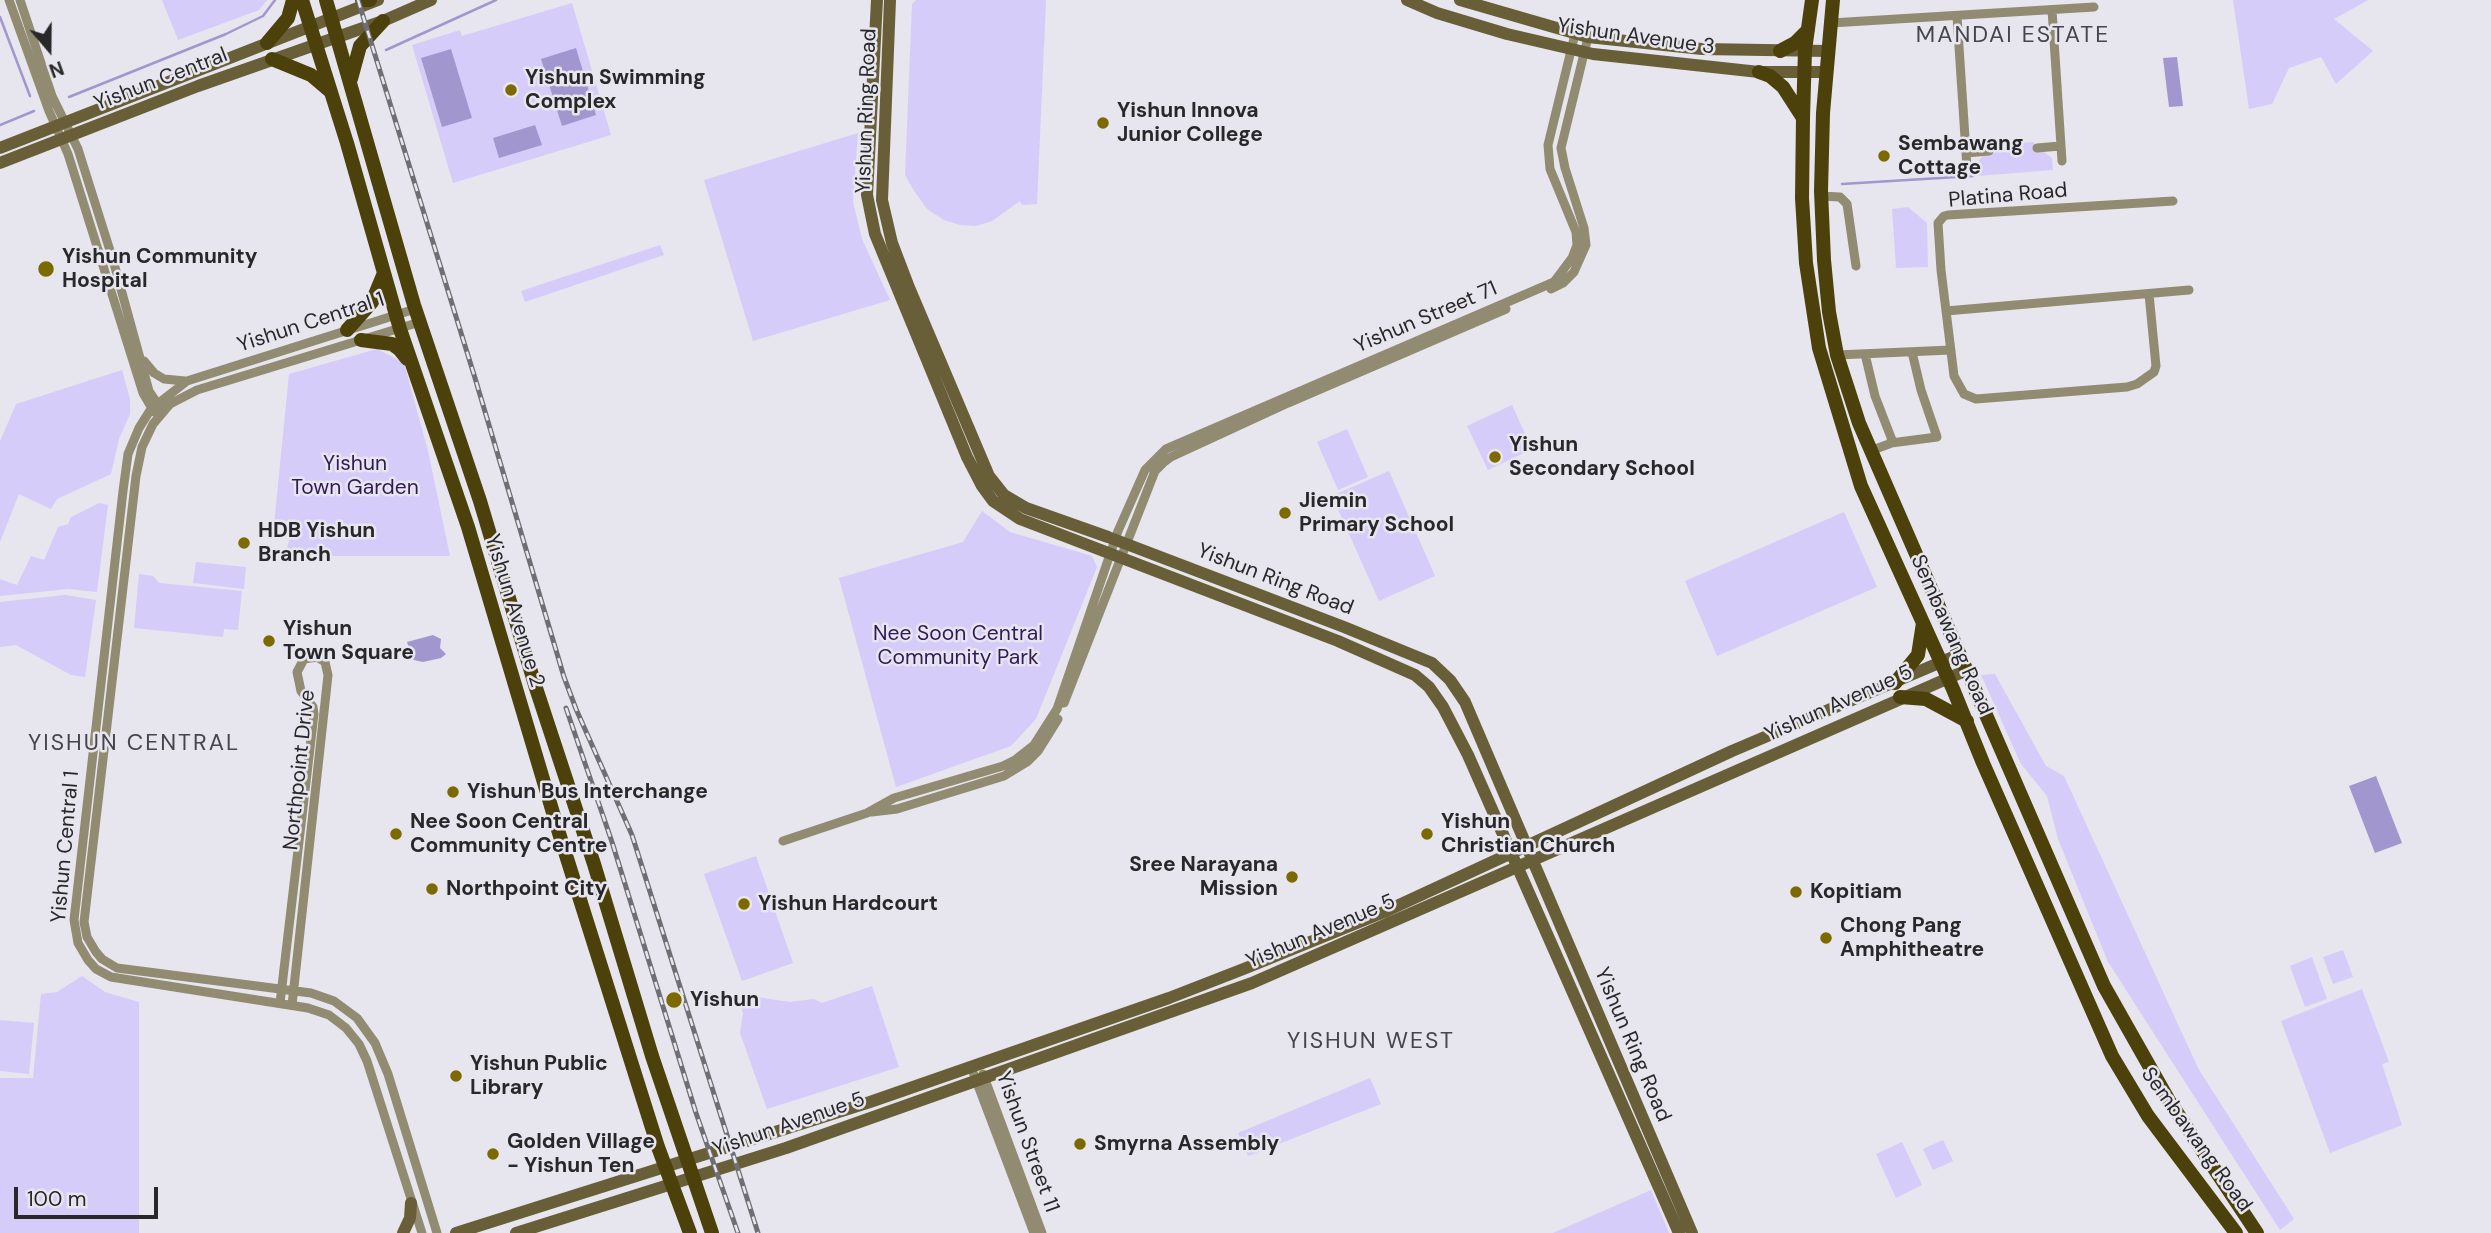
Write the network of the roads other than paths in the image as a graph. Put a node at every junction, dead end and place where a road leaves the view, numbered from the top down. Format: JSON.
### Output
{"nodes":[{"id":1,"x":9,"y":0,"type":"edge"},
{"id":2,"x":20,"y":0,"type":"edge"},
{"id":3,"x":293,"y":0,"type":"edge"},
{"id":4,"x":302,"y":0,"type":"edge"},
{"id":5,"x":326,"y":0,"type":"edge"},
{"id":6,"x":362,"y":0,"type":"edge"},
{"id":7,"x":370,"y":0,"type":"edge"},
{"id":8,"x":378,"y":0,"type":"edge"},
{"id":9,"x":431,"y":0,"type":"edge"},
{"id":10,"x":877,"y":0,"type":"edge"},
{"id":11,"x":890,"y":0,"type":"edge"},
{"id":12,"x":1407,"y":0,"type":"edge"},
{"id":13,"x":1460,"y":0,"type":"edge"},
{"id":14,"x":1811,"y":0,"type":"edge"},
{"id":15,"x":1833,"y":0,"type":"edge"},
{"id":16,"x":2094,"y":7,"type":"dead end"},
{"id":17,"x":2052,"y":10,"type":"junction"},
{"id":18,"x":1957,"y":16,"type":"junction"},
{"id":19,"x":332,"y":19,"type":"junction"},
{"id":20,"x":383,"y":21,"type":"junction"},
{"id":21,"x":1831,"y":23,"type":"junction"},
{"id":22,"x":312,"y":28,"type":"junction"},
{"id":23,"x":1808,"y":30,"type":"junction"},
{"id":24,"x":1581,"y":36,"type":"junction"},
{"id":25,"x":338,"y":38,"type":"junction"},
{"id":26,"x":267,"y":43,"type":"junction"},
{"id":27,"x":318,"y":45,"type":"junction"},
{"id":28,"x":1805,"y":50,"type":"junction"},
{"id":29,"x":1780,"y":51,"type":"junction"},
{"id":30,"x":1827,"y":51,"type":"junction"},
{"id":31,"x":1577,"y":52,"type":"junction"},
{"id":32,"x":272,"y":59,"type":"junction"},
{"id":33,"x":1805,"y":71,"type":"junction"},
{"id":34,"x":1759,"y":72,"type":"junction"},
{"id":35,"x":1825,"y":72,"type":"junction"},
{"id":36,"x":350,"y":80,"type":"junction"},
{"id":37,"x":332,"y":93,"type":"junction"},
{"id":38,"x":49,"y":98,"type":"junction"},
{"id":39,"x":1803,"y":118,"type":"junction"},
{"id":40,"x":62,"y":131,"type":"junction"},
{"id":41,"x":2060,"y":146,"type":"junction"},
{"id":42,"x":0,"y":148,"type":"edge"},
{"id":43,"x":2037,"y":148,"type":"dead end"},
{"id":44,"x":1989,"y":151,"type":"dead end"},
{"id":45,"x":1966,"y":153,"type":"junction"},
{"id":46,"x":2062,"y":161,"type":"dead end"},
{"id":47,"x":0,"y":163,"type":"edge"},
{"id":48,"x":1564,"y":164,"type":"junction"},
{"id":49,"x":1967,"y":168,"type":"dead end"},
{"id":50,"x":1550,"y":169,"type":"junction"},
{"id":51,"x":1821,"y":196,"type":"junction"},
{"id":52,"x":2173,"y":201,"type":"dead end"},
{"id":53,"x":1856,"y":266,"type":"dead end"},
{"id":54,"x":384,"y":273,"type":"junction"},
{"id":55,"x":2189,"y":290,"type":"dead end"},
{"id":56,"x":2149,"y":294,"type":"junction"},
{"id":57,"x":1945,"y":311,"type":"junction"},
{"id":58,"x":417,"y":316,"type":"junction"},
{"id":59,"x":398,"y":322,"type":"junction"},
{"id":60,"x":347,"y":330,"type":"junction"},
{"id":61,"x":361,"y":340,"type":"junction"},
{"id":62,"x":1951,"y":350,"type":"junction"},
{"id":63,"x":1912,"y":352,"type":"junction"},
{"id":64,"x":1865,"y":354,"type":"junction"},
{"id":65,"x":1837,"y":355,"type":"junction"},
{"id":66,"x":142,"y":358,"type":"junction"},
{"id":67,"x":413,"y":369,"type":"junction"},
{"id":68,"x":187,"y":381,"type":"junction"},
{"id":69,"x":157,"y":409,"type":"junction"},
{"id":70,"x":1891,"y":443,"type":"junction"},
{"id":71,"x":1870,"y":452,"type":"junction"},
{"id":72,"x":1118,"y":548,"type":"junction"},
{"id":73,"x":1923,"y":623,"type":"junction"},
{"id":74,"x":1960,"y":654,"type":"junction"},
{"id":75,"x":1941,"y":662,"type":"junction"},
{"id":76,"x":1967,"y":670,"type":"junction"},
{"id":77,"x":1948,"y":677,"type":"junction"},
{"id":78,"x":1895,"y":683,"type":"junction"},
{"id":79,"x":1900,"y":697,"type":"junction"},
{"id":80,"x":1967,"y":721,"type":"junction"},
{"id":81,"x":783,"y":841,"type":"dead end"},
{"id":82,"x":1526,"y":845,"type":"junction"},
{"id":83,"x":1511,"y":852,"type":"junction"},
{"id":84,"x":1532,"y":860,"type":"junction"},
{"id":85,"x":80,"y":863,"type":"junction"},
{"id":86,"x":92,"y":864,"type":"junction"},
{"id":87,"x":1517,"y":867,"type":"junction"},
{"id":88,"x":281,"y":989,"type":"junction"},
{"id":89,"x":294,"y":990,"type":"junction"},
{"id":90,"x":279,"y":1003,"type":"junction"},
{"id":91,"x":292,"y":1005,"type":"junction"},
{"id":92,"x":975,"y":1065,"type":"junction"},
{"id":93,"x":980,"y":1080,"type":"junction"},
{"id":94,"x":686,"y":1160,"type":"junction"},
{"id":95,"x":665,"y":1167,"type":"junction"},
{"id":96,"x":692,"y":1178,"type":"junction"},
{"id":97,"x":671,"y":1184,"type":"junction"},
{"id":98,"x":411,"y":1203,"type":"junction"},
{"id":99,"x":403,"y":1233,"type":"edge"},
{"id":100,"x":422,"y":1233,"type":"edge"},
{"id":101,"x":437,"y":1233,"type":"edge"},
{"id":102,"x":456,"y":1233,"type":"edge"},
{"id":103,"x":516,"y":1233,"type":"edge"},
{"id":104,"x":690,"y":1233,"type":"edge"},
{"id":105,"x":712,"y":1233,"type":"edge"},
{"id":106,"x":1034,"y":1233,"type":"edge"},
{"id":107,"x":1042,"y":1233,"type":"edge"},
{"id":108,"x":1679,"y":1233,"type":"edge"},
{"id":109,"x":1692,"y":1233,"type":"edge"},
{"id":110,"x":2236,"y":1233,"type":"edge"},
{"id":111,"x":2256,"y":1233,"type":"edge"}],
"edges":[{"from":1,"to":38,"type":"street"},
{"from":2,"to":38,"type":"street"},
{"from":3,"to":26,"type":"main road"},
{"from":4,"to":22,"type":"main road","name":"Yishun Avenue 2"},
{"from":5,"to":19,"type":"main road","name":"Yishun Avenue 2"},
{"from":6,"to":7,"type":"main road"},
{"from":8,"to":19,"type":"main road"},
{"from":9,"to":20,"type":"main road"},
{"from":10,"to":72,"type":"main road","name":"Yishun Ring Road"},
{"from":11,"to":72,"type":"main road","name":"Yishun Ring Road"},
{"from":12,"to":31,"type":"main road","name":"Yishun Avenue 3"},
{"from":13,"to":24,"type":"main road","name":"Yishun Avenue 3"},
{"from":14,"to":23,"type":"main road","name":"Sembawang Road"},
{"from":15,"to":21,"type":"main road","name":"Sembawang Road"},
{"from":16,"to":17,"type":"street"},
{"from":17,"to":18,"type":"street"},
{"from":17,"to":41,"type":"street"},
{"from":18,"to":21,"type":"street"},
{"from":18,"to":45,"type":"street"},
{"from":19,"to":22,"type":"main road","name":"Yishun Central"},
{"from":19,"to":25,"type":"main road","name":"Yishun Avenue 2"},
{"from":20,"to":25,"type":"main road"},
{"from":20,"to":36,"type":"main road"},
{"from":21,"to":30,"type":"main road","name":"Sembawang Road"},
{"from":22,"to":26,"type":"main road","name":"Yishun Central"},
{"from":22,"to":27,"type":"main road","name":"Yishun Avenue 2"},
{"from":23,"to":28,"type":"main road","name":"Sembawang Road"},
{"from":23,"to":29,"type":"main road"},
{"from":24,"to":29,"type":"main road","name":"Yishun Avenue 3"},
{"from":24,"to":31,"type":"street","name":"Yishun Street 71"},
{"from":25,"to":27,"type":"main road","name":"Yishun Central"},
{"from":25,"to":36,"type":"main road","name":"Yishun Avenue 2"},
{"from":26,"to":40,"type":"main road","name":"Yishun Central"},
{"from":27,"to":32,"type":"main road","name":"Yishun Central"},
{"from":27,"to":37,"type":"main road","name":"Yishun Avenue 2"},
{"from":28,"to":29,"type":"main road","name":"Yishun Avenue 3"},
{"from":28,"to":30,"type":"main road","name":"Yishun Avenue 3"},
{"from":28,"to":33,"type":"main road","name":"Sembawang Road"},
{"from":30,"to":35,"type":"main road","name":"Sembawang Road"},
{"from":31,"to":34,"type":"main road","name":"Yishun Avenue 3"},
{"from":31,"to":48,"type":"street","name":"Yishun Street 71"},
{"from":31,"to":50,"type":"street","name":"Yishun Street 71"},
{"from":32,"to":37,"type":"main road"},
{"from":32,"to":40,"type":"main road","name":"Yishun Central"},
{"from":33,"to":34,"type":"main road","name":"Yishun Avenue 3"},
{"from":33,"to":35,"type":"main road","name":"Yishun Avenue 3"},
{"from":33,"to":39,"type":"main road","name":"Sembawang Road"},
{"from":34,"to":39,"type":"main road"},
{"from":35,"to":51,"type":"main road","name":"Sembawang Road"},
{"from":36,"to":58,"type":"main road","name":"Yishun Avenue 2"},
{"from":37,"to":54,"type":"main road","name":"Yishun Avenue 2"},
{"from":38,"to":40,"type":"street"},
{"from":39,"to":73,"type":"main road","name":"Sembawang Road"},
{"from":40,"to":42,"type":"main road","name":"Yishun Central"},
{"from":40,"to":47,"type":"main road","name":"Yishun Central"},
{"from":40,"to":66,"type":"street"},
{"from":40,"to":69,"type":"street"},
{"from":41,"to":43,"type":"street"},
{"from":41,"to":46,"type":"street"},
{"from":44,"to":45,"type":"street"},
{"from":45,"to":49,"type":"street"},
{"from":48,"to":50,"type":"street"},
{"from":48,"to":72,"type":"street","name":"Yishun Street 71"},
{"from":50,"to":72,"type":"street","name":"Yishun Street 71"},
{"from":51,"to":53,"type":"street"},
{"from":51,"to":65,"type":"main road","name":"Sembawang Road"},
{"from":52,"to":57,"type":"street","name":"Platina Road"},
{"from":54,"to":59,"type":"main road","name":"Yishun Avenue 2"},
{"from":54,"to":60,"type":"main road"},
{"from":55,"to":56,"type":"street"},
{"from":56,"to":57,"type":"street"},
{"from":56,"to":62,"type":"street"},
{"from":57,"to":62,"type":"street"},
{"from":58,"to":59,"type":"street","name":"Yishun Central 1"},
{"from":58,"to":59,"type":"street","name":"Yishun Central 1"},
{"from":58,"to":94,"type":"main road","name":"Yishun Avenue 2"},
{"from":59,"to":60,"type":"street","name":"Yishun Central 1"},
{"from":59,"to":61,"type":"street","name":"Yishun Central 1"},
{"from":59,"to":67,"type":"main road","name":"Yishun Avenue 2"},
{"from":60,"to":68,"type":"street","name":"Yishun Central 1"},
{"from":61,"to":67,"type":"main road"},
{"from":61,"to":69,"type":"street","name":"Yishun Central 1"},
{"from":62,"to":63,"type":"street"},
{"from":63,"to":64,"type":"street"},
{"from":63,"to":70,"type":"street"},
{"from":64,"to":65,"type":"street"},
{"from":64,"to":70,"type":"street"},
{"from":65,"to":71,"type":"main road","name":"Sembawang Road"},
{"from":66,"to":68,"type":"street"},
{"from":66,"to":69,"type":"street"},
{"from":67,"to":95,"type":"main road","name":"Yishun Avenue 2"},
{"from":68,"to":69,"type":"street","name":"Yishun Central 1"},
{"from":69,"to":85,"type":"street","name":"Yishun Central 1"},
{"from":69,"to":86,"type":"street","name":"Yishun Central 1"},
{"from":70,"to":71,"type":"street"},
{"from":71,"to":74,"type":"main road","name":"Sembawang Road"},
{"from":72,"to":81,"type":"street"},
{"from":72,"to":82,"type":"main road","name":"Yishun Ring Road"},
{"from":72,"to":83,"type":"main road","name":"Yishun Ring Road"},
{"from":73,"to":75,"type":"main road","name":"Sembawang Road"},
{"from":73,"to":78,"type":"main road"},
{"from":74,"to":75,"type":"main road","name":"Yishun Avenue 5"},
{"from":74,"to":76,"type":"main road","name":"Sembawang Road"},
{"from":75,"to":77,"type":"main road","name":"Sembawang Road"},
{"from":75,"to":78,"type":"main road","name":"Yishun Avenue 5"},
{"from":76,"to":77,"type":"main road","name":"Yishun Avenue 5"},
{"from":76,"to":111,"type":"main road","name":"Sembawang Road"},
{"from":77,"to":79,"type":"main road","name":"Yishun Avenue 5"},
{"from":77,"to":80,"type":"main road","name":"Sembawang Road"},
{"from":78,"to":82,"type":"main road","name":"Yishun Avenue 5"},
{"from":79,"to":80,"type":"main road"},
{"from":79,"to":84,"type":"main road","name":"Yishun Avenue 5"},
{"from":80,"to":110,"type":"main road","name":"Sembawang Road"},
{"from":82,"to":83,"type":"main road","name":"Yishun Avenue 5"},
{"from":82,"to":84,"type":"main road","name":"Yishun Ring Road"},
{"from":83,"to":87,"type":"main road","name":"Yishun Ring Road"},
{"from":83,"to":92,"type":"main road","name":"Yishun Avenue 5"},
{"from":84,"to":87,"type":"main road","name":"Yishun Avenue 5"},
{"from":84,"to":109,"type":"main road","name":"Yishun Ring Road"},
{"from":85,"to":86,"type":"street"},
{"from":85,"to":90,"type":"street","name":"Yishun Central 1"},
{"from":86,"to":88,"type":"street","name":"Yishun Central 1"},
{"from":87,"to":93,"type":"main road","name":"Yishun Avenue 5"},
{"from":87,"to":108,"type":"main road","name":"Yishun Ring Road"},
{"from":88,"to":89,"type":"street","name":"Yishun Central 1"},
{"from":88,"to":89,"type":"street","name":"Northpoint Drive"},
{"from":88,"to":90,"type":"street","name":"Northpoint Drive"},
{"from":89,"to":91,"type":"street","name":"Northpoint Drive"},
{"from":89,"to":101,"type":"street","name":"Yishun Central 1"},
{"from":90,"to":91,"type":"street","name":"Yishun Central 1"},
{"from":91,"to":98,"type":"street","name":"Yishun Central 1"},
{"from":92,"to":93,"type":"street","name":"Yishun Street 11"},
{"from":92,"to":94,"type":"main road","name":"Yishun Avenue 5"},
{"from":93,"to":96,"type":"main road","name":"Yishun Avenue 5"},
{"from":93,"to":106,"type":"street","name":"Yishun Street 11"},
{"from":93,"to":107,"type":"street","name":"Yishun Street 11"},
{"from":94,"to":95,"type":"main road","name":"Yishun Avenue 5"},
{"from":94,"to":96,"type":"main road","name":"Yishun Avenue 2"},
{"from":95,"to":97,"type":"main road","name":"Yishun Avenue 2"},
{"from":95,"to":102,"type":"main road"},
{"from":96,"to":97,"type":"main road","name":"Yishun Avenue 5"},
{"from":96,"to":105,"type":"main road","name":"Yishun Avenue 2"},
{"from":97,"to":103,"type":"main road"},
{"from":97,"to":104,"type":"main road","name":"Yishun Avenue 2"},
{"from":98,"to":99,"type":"main road"},
{"from":98,"to":100,"type":"street","name":"Yishun Central 1"}]}
